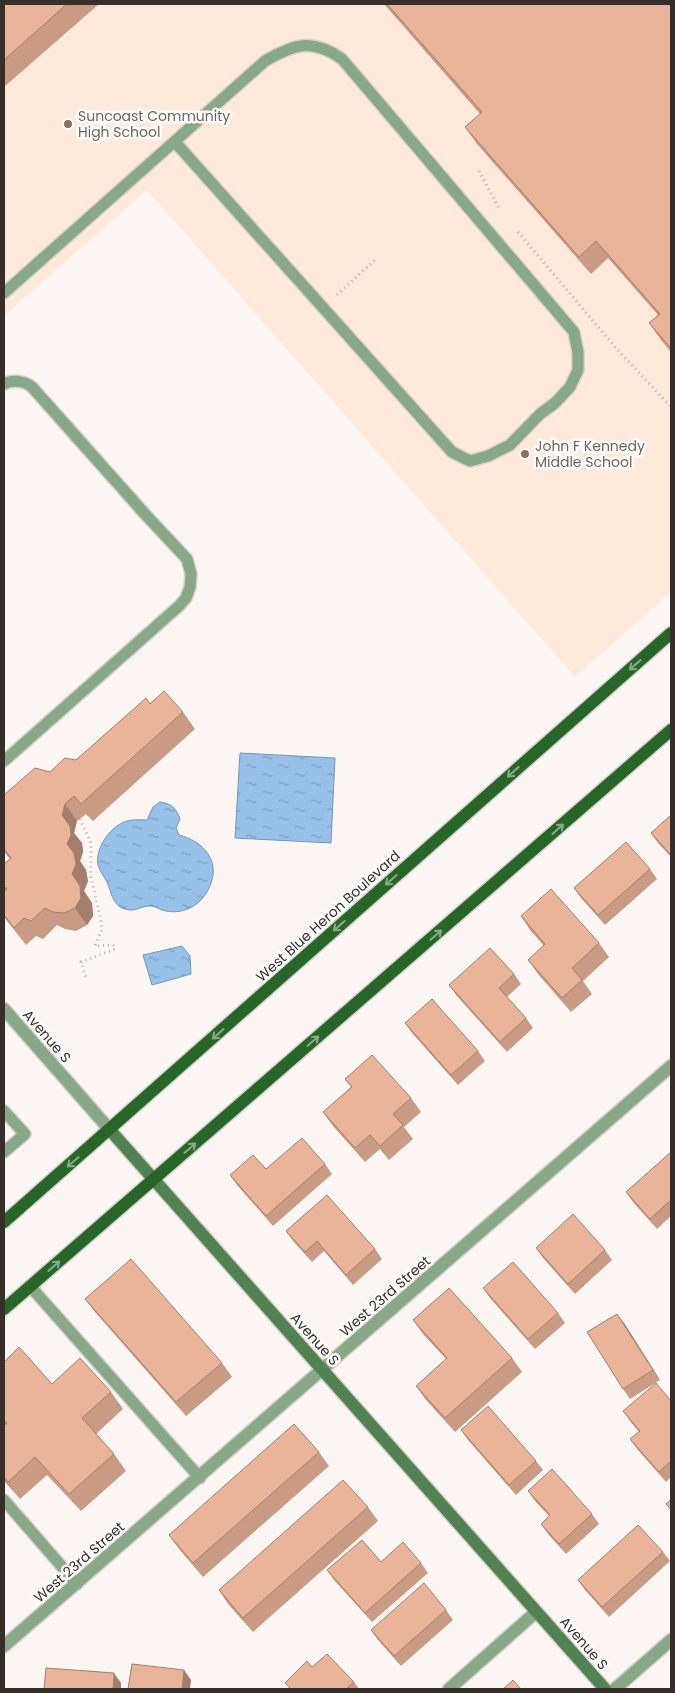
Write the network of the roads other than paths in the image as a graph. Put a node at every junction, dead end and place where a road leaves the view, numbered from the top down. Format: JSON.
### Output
{"nodes":[{"id":1,"x":175,"y":142,"type":"junction"},
{"id":2,"x":4,"y":293,"type":"edge"},
{"id":3,"x":4,"y":384,"type":"edge"},
{"id":4,"x":671,"y":632,"type":"edge"},
{"id":5,"x":671,"y":730,"type":"edge"},
{"id":6,"x":4,"y":761,"type":"edge"},
{"id":7,"x":6,"y":1015,"type":"edge"},
{"id":8,"x":671,"y":1066,"type":"edge"},
{"id":9,"x":4,"y":1110,"type":"edge"},
{"id":10,"x":110,"y":1130,"type":"junction"},
{"id":11,"x":4,"y":1152,"type":"edge"},
{"id":12,"x":153,"y":1180,"type":"junction"},
{"id":13,"x":4,"y":1222,"type":"edge"},
{"id":14,"x":30,"y":1286,"type":"junction"},
{"id":15,"x":4,"y":1309,"type":"edge"},
{"id":16,"x":322,"y":1370,"type":"junction"},
{"id":17,"x":200,"y":1478,"type":"junction"},
{"id":18,"x":4,"y":1500,"type":"edge"},
{"id":19,"x":77,"y":1584,"type":"junction"},
{"id":20,"x":536,"y":1612,"type":"junction"},
{"id":21,"x":671,"y":1640,"type":"edge"},
{"id":22,"x":4,"y":1646,"type":"edge"},
{"id":23,"x":449,"y":1689,"type":"edge"},
{"id":24,"x":605,"y":1689,"type":"edge"},
{"id":25,"x":615,"y":1689,"type":"edge"}],
"edges":[{"from":1,"to":1,"type":"lane"},
{"from":1,"to":2,"type":"lane"},
{"from":3,"to":6,"type":"lane"},
{"from":4,"to":10,"type":"main road","name":"West Blue Heron Boulevard","one_way":true},
{"from":12,"to":5,"type":"main road","one_way":true},
{"from":7,"to":10,"type":"street","name":"Avenue S"},
{"from":8,"to":16,"type":"street","name":"West 23rd Street"},
{"from":9,"to":11,"type":"lane"},
{"from":10,"to":12,"type":"street","name":"Avenue S"},
{"from":10,"to":13,"type":"main road","name":"West Blue Heron Boulevard","one_way":true},
{"from":14,"to":12,"type":"main road","one_way":true},
{"from":12,"to":16,"type":"street","name":"Avenue S"},
{"from":14,"to":15,"type":"main road"},
{"from":14,"to":17,"type":"lane"},
{"from":16,"to":17,"type":"street","name":"West 23rd Street"},
{"from":16,"to":20,"type":"street","name":"Avenue S"},
{"from":17,"to":19,"type":"street","name":"West 23rd Street"},
{"from":18,"to":19,"type":"lane"},
{"from":19,"to":22,"type":"street","name":"West 23rd Street"},
{"from":20,"to":23,"type":"street"},
{"from":20,"to":24,"type":"street","name":"Avenue S"},
{"from":21,"to":25,"type":"street"}]}
